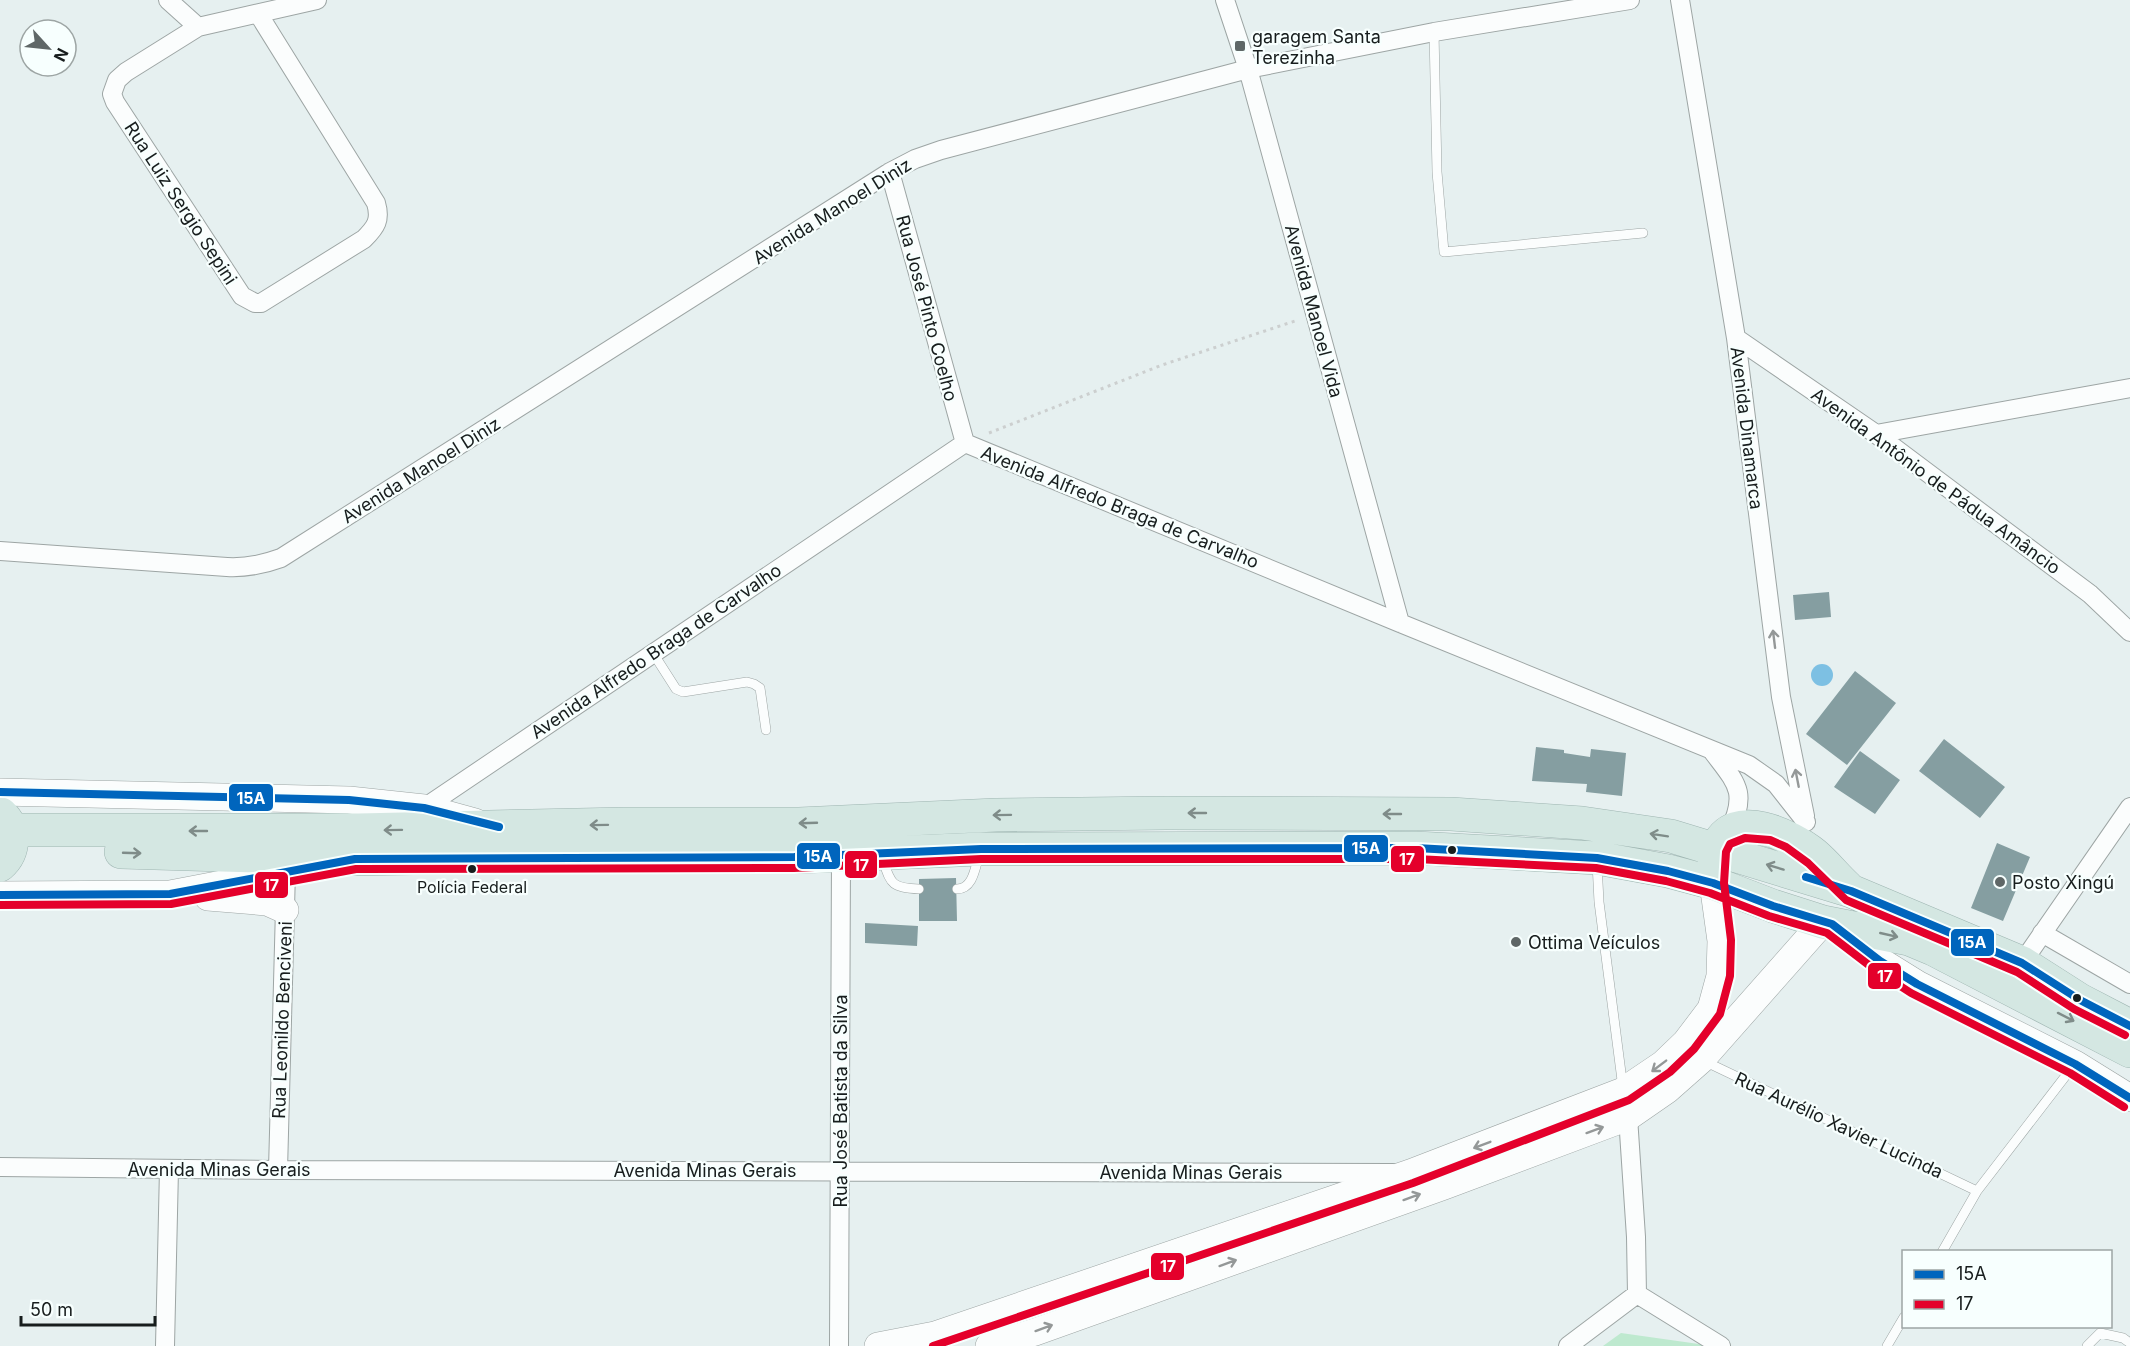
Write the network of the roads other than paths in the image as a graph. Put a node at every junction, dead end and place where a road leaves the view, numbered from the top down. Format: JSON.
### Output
{"nodes":[{"id":1,"x":168,"y":0,"type":"edge"},
{"id":2,"x":317,"y":0,"type":"edge"},
{"id":3,"x":1225,"y":0,"type":"edge"},
{"id":4,"x":1630,"y":0,"type":"edge"},
{"id":5,"x":1680,"y":0,"type":"edge"},
{"id":6,"x":259,"y":15,"type":"junction"},
{"id":7,"x":198,"y":27,"type":"junction"},
{"id":8,"x":1434,"y":32,"type":"junction"},
{"id":9,"x":1248,"y":69,"type":"junction"},
{"id":10,"x":890,"y":172,"type":"junction"},
{"id":11,"x":1643,"y":232,"type":"dead end"},
{"id":12,"x":1736,"y":338,"type":"junction"},
{"id":13,"x":2130,"y":388,"type":"edge"},
{"id":14,"x":1876,"y":434,"type":"junction"},
{"id":15,"x":965,"y":443,"type":"junction"},
{"id":16,"x":0,"y":551,"type":"edge"},
{"id":17,"x":1400,"y":623,"type":"junction"},
{"id":18,"x":2130,"y":632,"type":"edge"},
{"id":19,"x":654,"y":653,"type":"junction"},
{"id":20,"x":766,"y":730,"type":"dead end"},
{"id":21,"x":1712,"y":750,"type":"junction"},
{"id":22,"x":0,"y":792,"type":"edge"},
{"id":23,"x":2130,"y":807,"type":"edge"},
{"id":24,"x":424,"y":808,"type":"junction"},
{"id":25,"x":1806,"y":822,"type":"junction"},
{"id":26,"x":493,"y":827,"type":"junction"},
{"id":27,"x":4,"y":840,"type":"edge"},
{"id":28,"x":1723,"y":840,"type":"junction"},
{"id":29,"x":981,"y":849,"type":"junction"},
{"id":30,"x":880,"y":853,"type":"junction"},
{"id":31,"x":1815,"y":855,"type":"junction"},
{"id":32,"x":842,"y":856,"type":"junction"},
{"id":33,"x":1597,"y":858,"type":"junction"},
{"id":34,"x":355,"y":859,"type":"junction"},
{"id":35,"x":286,"y":871,"type":"junction"},
{"id":36,"x":1713,"y":883,"type":"junction"},
{"id":37,"x":919,"y":889,"type":"dead end"},
{"id":38,"x":957,"y":889,"type":"dead end"},
{"id":39,"x":1851,"y":891,"type":"junction"},
{"id":40,"x":170,"y":894,"type":"junction"},
{"id":41,"x":0,"y":895,"type":"edge"},
{"id":42,"x":285,"y":910,"type":"junction"},
{"id":43,"x":1827,"y":923,"type":"junction"},
{"id":44,"x":2042,"y":933,"type":"junction"},
{"id":45,"x":2022,"y":963,"type":"junction"},
{"id":46,"x":2130,"y":984,"type":"edge"},
{"id":47,"x":2130,"y":1026,"type":"edge"},
{"id":48,"x":2130,"y":1051,"type":"edge"},
{"id":49,"x":1701,"y":1060,"type":"junction"},
{"id":50,"x":2075,"y":1064,"type":"junction"},
{"id":51,"x":1623,"y":1091,"type":"junction"},
{"id":52,"x":2130,"y":1098,"type":"edge"},
{"id":53,"x":1628,"y":1118,"type":"junction"},
{"id":54,"x":0,"y":1167,"type":"edge"},
{"id":55,"x":169,"y":1169,"type":"junction"},
{"id":56,"x":278,"y":1170,"type":"junction"},
{"id":57,"x":840,"y":1170,"type":"junction"},
{"id":58,"x":1410,"y":1173,"type":"junction"},
{"id":59,"x":1977,"y":1191,"type":"junction"},
{"id":60,"x":1943,"y":1250,"type":"edge"},
{"id":61,"x":1637,"y":1294,"type":"junction"},
{"id":62,"x":1902,"y":1320,"type":"edge"},
{"id":63,"x":2130,"y":1343,"type":"edge"},
{"id":64,"x":165,"y":1346,"type":"edge"},
{"id":65,"x":839,"y":1346,"type":"edge"},
{"id":66,"x":878,"y":1346,"type":"edge"},
{"id":67,"x":989,"y":1346,"type":"edge"},
{"id":68,"x":1568,"y":1346,"type":"edge"},
{"id":69,"x":1721,"y":1346,"type":"edge"},
{"id":70,"x":1887,"y":1346,"type":"edge"},
{"id":71,"x":2087,"y":1346,"type":"edge"}],
"edges":[{"from":1,"to":7,"type":"street"},
{"from":2,"to":6,"type":"street"},
{"from":3,"to":9,"type":"street","name":"Avenida Manoel Vida"},
{"from":4,"to":8,"type":"street","name":"Avenida Manoel Diniz"},
{"from":5,"to":12,"type":"street","name":"Avenida Dinamarca"},
{"from":6,"to":7,"type":"street"},
{"from":6,"to":7,"type":"street","name":"Rua Luiz Sergio Sepini"},
{"from":8,"to":9,"type":"street","name":"Avenida Manoel Diniz"},
{"from":8,"to":11,"type":"lane"},
{"from":9,"to":10,"type":"street","name":"Avenida Manoel Diniz"},
{"from":9,"to":17,"type":"street","name":"Avenida Manoel Vida"},
{"from":10,"to":15,"type":"street","name":"Rua José Pinto Coelho"},
{"from":10,"to":16,"type":"street","name":"Avenida Manoel Diniz"},
{"from":12,"to":14,"type":"street","name":"Avenida Antônio de Pádua Amâncio"},
{"from":25,"to":12,"type":"street","name":"Avenida Dinamarca","one_way":true},
{"from":13,"to":14,"type":"street"},
{"from":14,"to":18,"type":"street","name":"Avenida Antônio de Pádua Amâncio"},
{"from":15,"to":17,"type":"street","name":"Avenida Alfredo Braga de Carvalho"},
{"from":15,"to":19,"type":"street","name":"Avenida Alfredo Braga de Carvalho"},
{"from":17,"to":21,"type":"street","name":"Avenida Alfredo Braga de Carvalho"},
{"from":19,"to":20,"type":"lane"},
{"from":19,"to":24,"type":"street","name":"Avenida Alfredo Braga de Carvalho"},
{"from":21,"to":25,"type":"street","name":"Avenida Alfredo Braga de Carvalho"},
{"from":21,"to":28,"type":"street"},
{"from":22,"to":24,"type":"main road"},
{"from":23,"to":44,"type":"street"},
{"from":24,"to":26,"type":"main road"},
{"from":25,"to":31,"type":"street","name":"Avenida Dinamarca"},
{"from":26,"to":27,"type":"highway","one_way":true},
{"from":28,"to":26,"type":"highway","one_way":true},
{"from":27,"to":34,"type":"highway","one_way":true},
{"from":28,"to":31,"type":"highway"},
{"from":28,"to":36,"type":"highway"},
{"from":39,"to":28,"type":"highway","one_way":true},
{"from":29,"to":30,"type":"highway"},
{"from":29,"to":33,"type":"highway"},
{"from":29,"to":38,"type":"lane"},
{"from":30,"to":32,"type":"highway"},
{"from":30,"to":37,"type":"lane"},
{"from":31,"to":39,"type":"highway"},
{"from":32,"to":34,"type":"highway"},
{"from":32,"to":57,"type":"street","name":"Rua José Batista da Silva"},
{"from":33,"to":36,"type":"highway"},
{"from":33,"to":51,"type":"lane"},
{"from":34,"to":35,"type":"main road"},
{"from":35,"to":40,"type":"main road"},
{"from":35,"to":42,"type":"street","name":"Rua Leonildo Benciveni"},
{"from":36,"to":43,"type":"highway"},
{"from":36,"to":51,"type":"main road","one_way":true},
{"from":39,"to":45,"type":"highway"},
{"from":40,"to":41,"type":"main road"},
{"from":40,"to":42,"type":"main road"},
{"from":42,"to":56,"type":"street","name":"Rua Leonildo Benciveni"},
{"from":43,"to":48,"type":"highway","one_way":true},
{"from":43,"to":49,"type":"main road"},
{"from":43,"to":50,"type":"main road"},
{"from":44,"to":45,"type":"street"},
{"from":44,"to":46,"type":"street"},
{"from":45,"to":47,"type":"highway"},
{"from":49,"to":53,"type":"main road"},
{"from":49,"to":59,"type":"lane","name":"Rua Aurélio Xavier Lucinda"},
{"from":50,"to":52,"type":"main road"},
{"from":50,"to":59,"type":"lane"},
{"from":51,"to":58,"type":"main road","one_way":true},
{"from":53,"to":61,"type":"street"},
{"from":67,"to":53,"type":"main road","one_way":true},
{"from":54,"to":55,"type":"street","name":"Avenida Minas Gerais"},
{"from":55,"to":56,"type":"street","name":"Avenida Minas Gerais"},
{"from":55,"to":64,"type":"street"},
{"from":56,"to":57,"type":"street","name":"Avenida Minas Gerais"},
{"from":57,"to":58,"type":"street","name":"Avenida Minas Gerais"},
{"from":57,"to":65,"type":"street","name":"Rua José Batista da Silva"},
{"from":58,"to":66,"type":"main road"},
{"from":59,"to":60,"type":"lane"},
{"from":61,"to":68,"type":"street"},
{"from":61,"to":69,"type":"street"},
{"from":62,"to":70,"type":"lane"},
{"from":63,"to":71,"type":"lane"}]}
